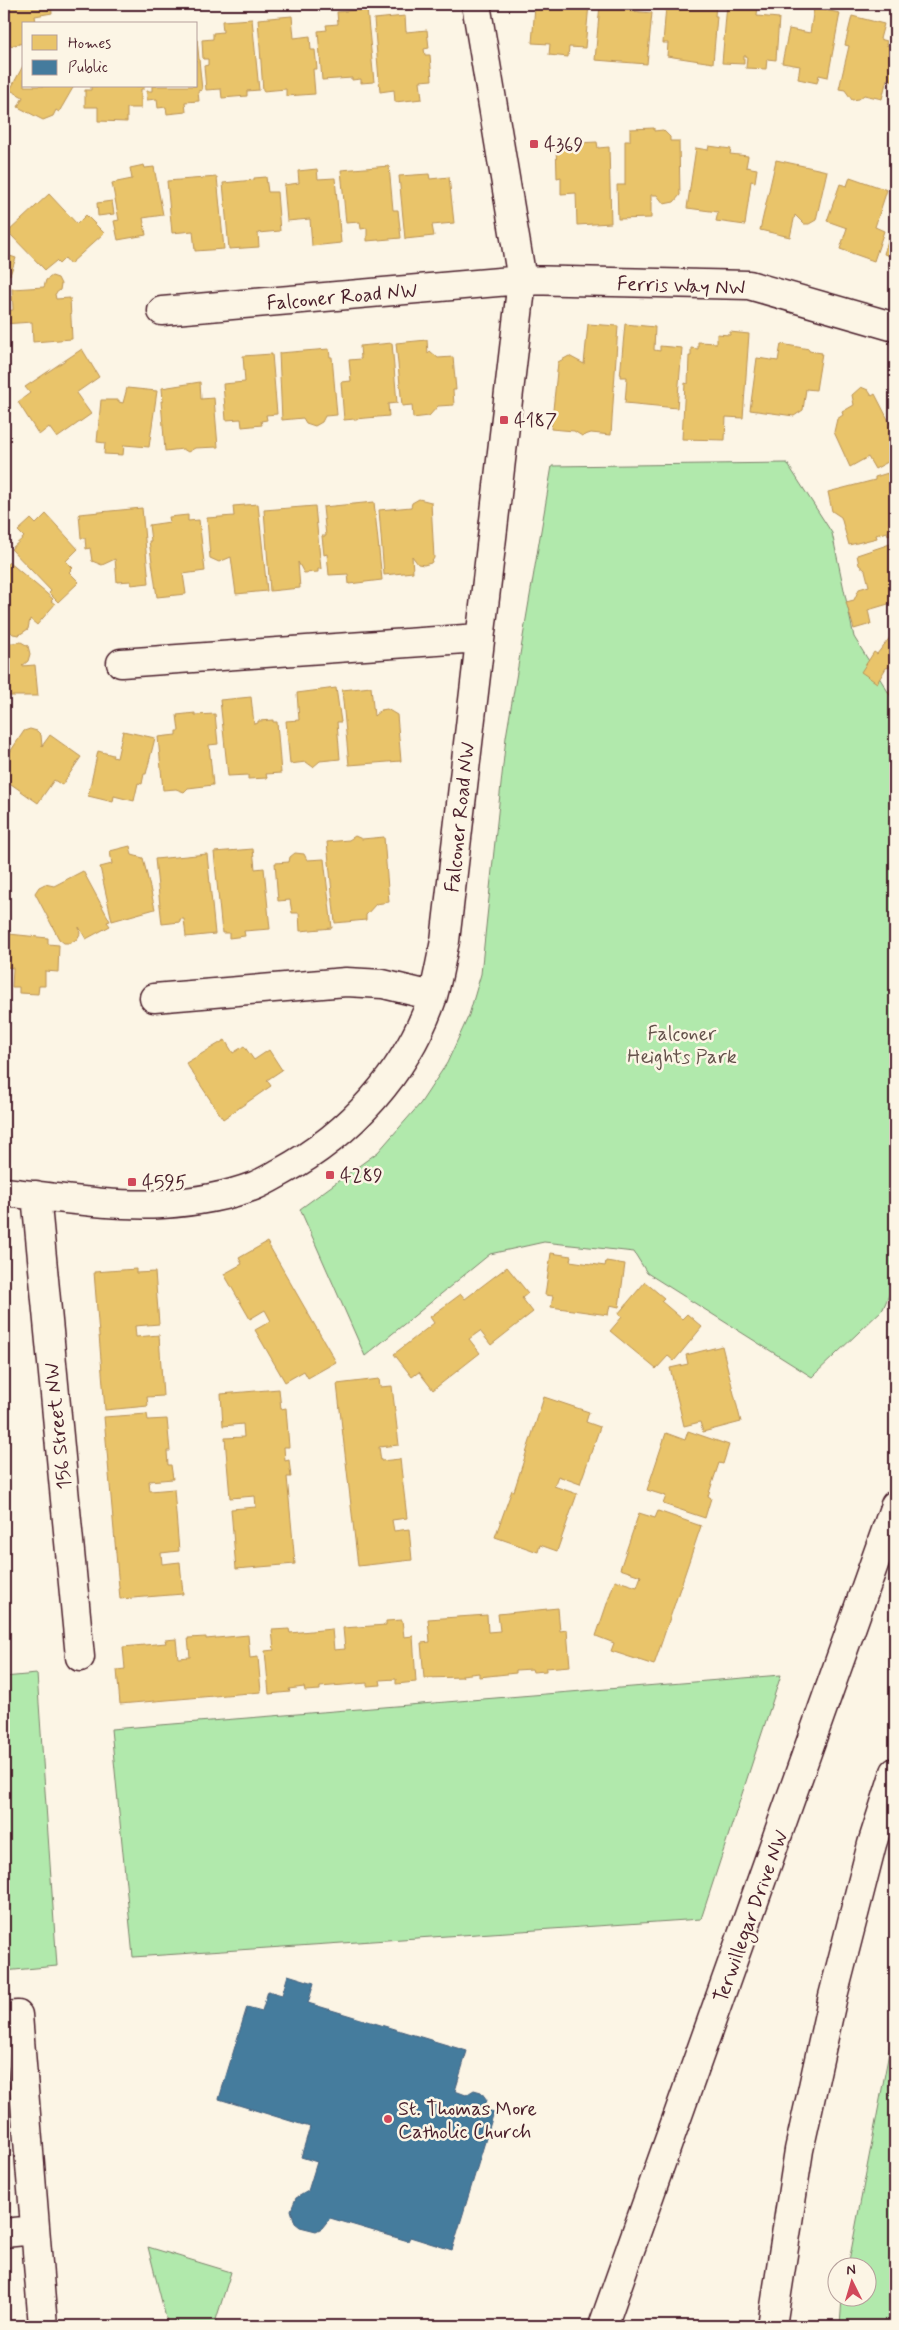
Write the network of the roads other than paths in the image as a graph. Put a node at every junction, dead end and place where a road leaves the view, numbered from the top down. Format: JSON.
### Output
{"nodes":[{"id":1,"x":476,"y":4,"type":"edge"},
{"id":2,"x":522,"y":280,"type":"junction"},
{"id":3,"x":162,"y":311,"type":"dead end"},
{"id":4,"x":895,"y":327,"type":"edge"},
{"id":5,"x":479,"y":638,"type":"junction"},
{"id":6,"x":121,"y":662,"type":"dead end"},
{"id":7,"x":433,"y":996,"type":"junction"},
{"id":8,"x":154,"y":998,"type":"dead end"},
{"id":9,"x":4,"y":1192,"type":"edge"},
{"id":10,"x":36,"y":1195,"type":"junction"},
{"id":11,"x":895,"y":1505,"type":"edge"},
{"id":12,"x":80,"y":1657,"type":"dead end"},
{"id":13,"x":895,"y":1772,"type":"edge"},
{"id":14,"x":4,"y":2016,"type":"edge"},
{"id":15,"x":35,"y":2230,"type":"junction"},
{"id":16,"x":4,"y":2233,"type":"edge"},
{"id":17,"x":43,"y":2326,"type":"edge"},
{"id":18,"x":603,"y":2326,"type":"edge"},
{"id":19,"x":772,"y":2326,"type":"edge"}],
"edges":[{"from":1,"to":2,"type":"street","name":"Falconer Road NW"},
{"from":2,"to":3,"type":"street","name":"Falconer Road NW"},
{"from":2,"to":4,"type":"street","name":"Ferris Way NW"},
{"from":2,"to":5,"type":"street","name":"Falconer Road NW"},
{"from":5,"to":6,"type":"street"},
{"from":5,"to":7,"type":"street","name":"Falconer Road NW"},
{"from":7,"to":8,"type":"street"},
{"from":7,"to":10,"type":"street","name":"Falconer Road NW"},
{"from":9,"to":10,"type":"street","name":"Falconer Road NW"},
{"from":10,"to":12,"type":"street","name":"156 Street NW"},
{"from":11,"to":18,"type":"street","name":"Terwillegar Drive NW"},
{"from":13,"to":19,"type":"street"},
{"from":14,"to":15,"type":"street"},
{"from":15,"to":16,"type":"street"},
{"from":15,"to":17,"type":"street"}]}
